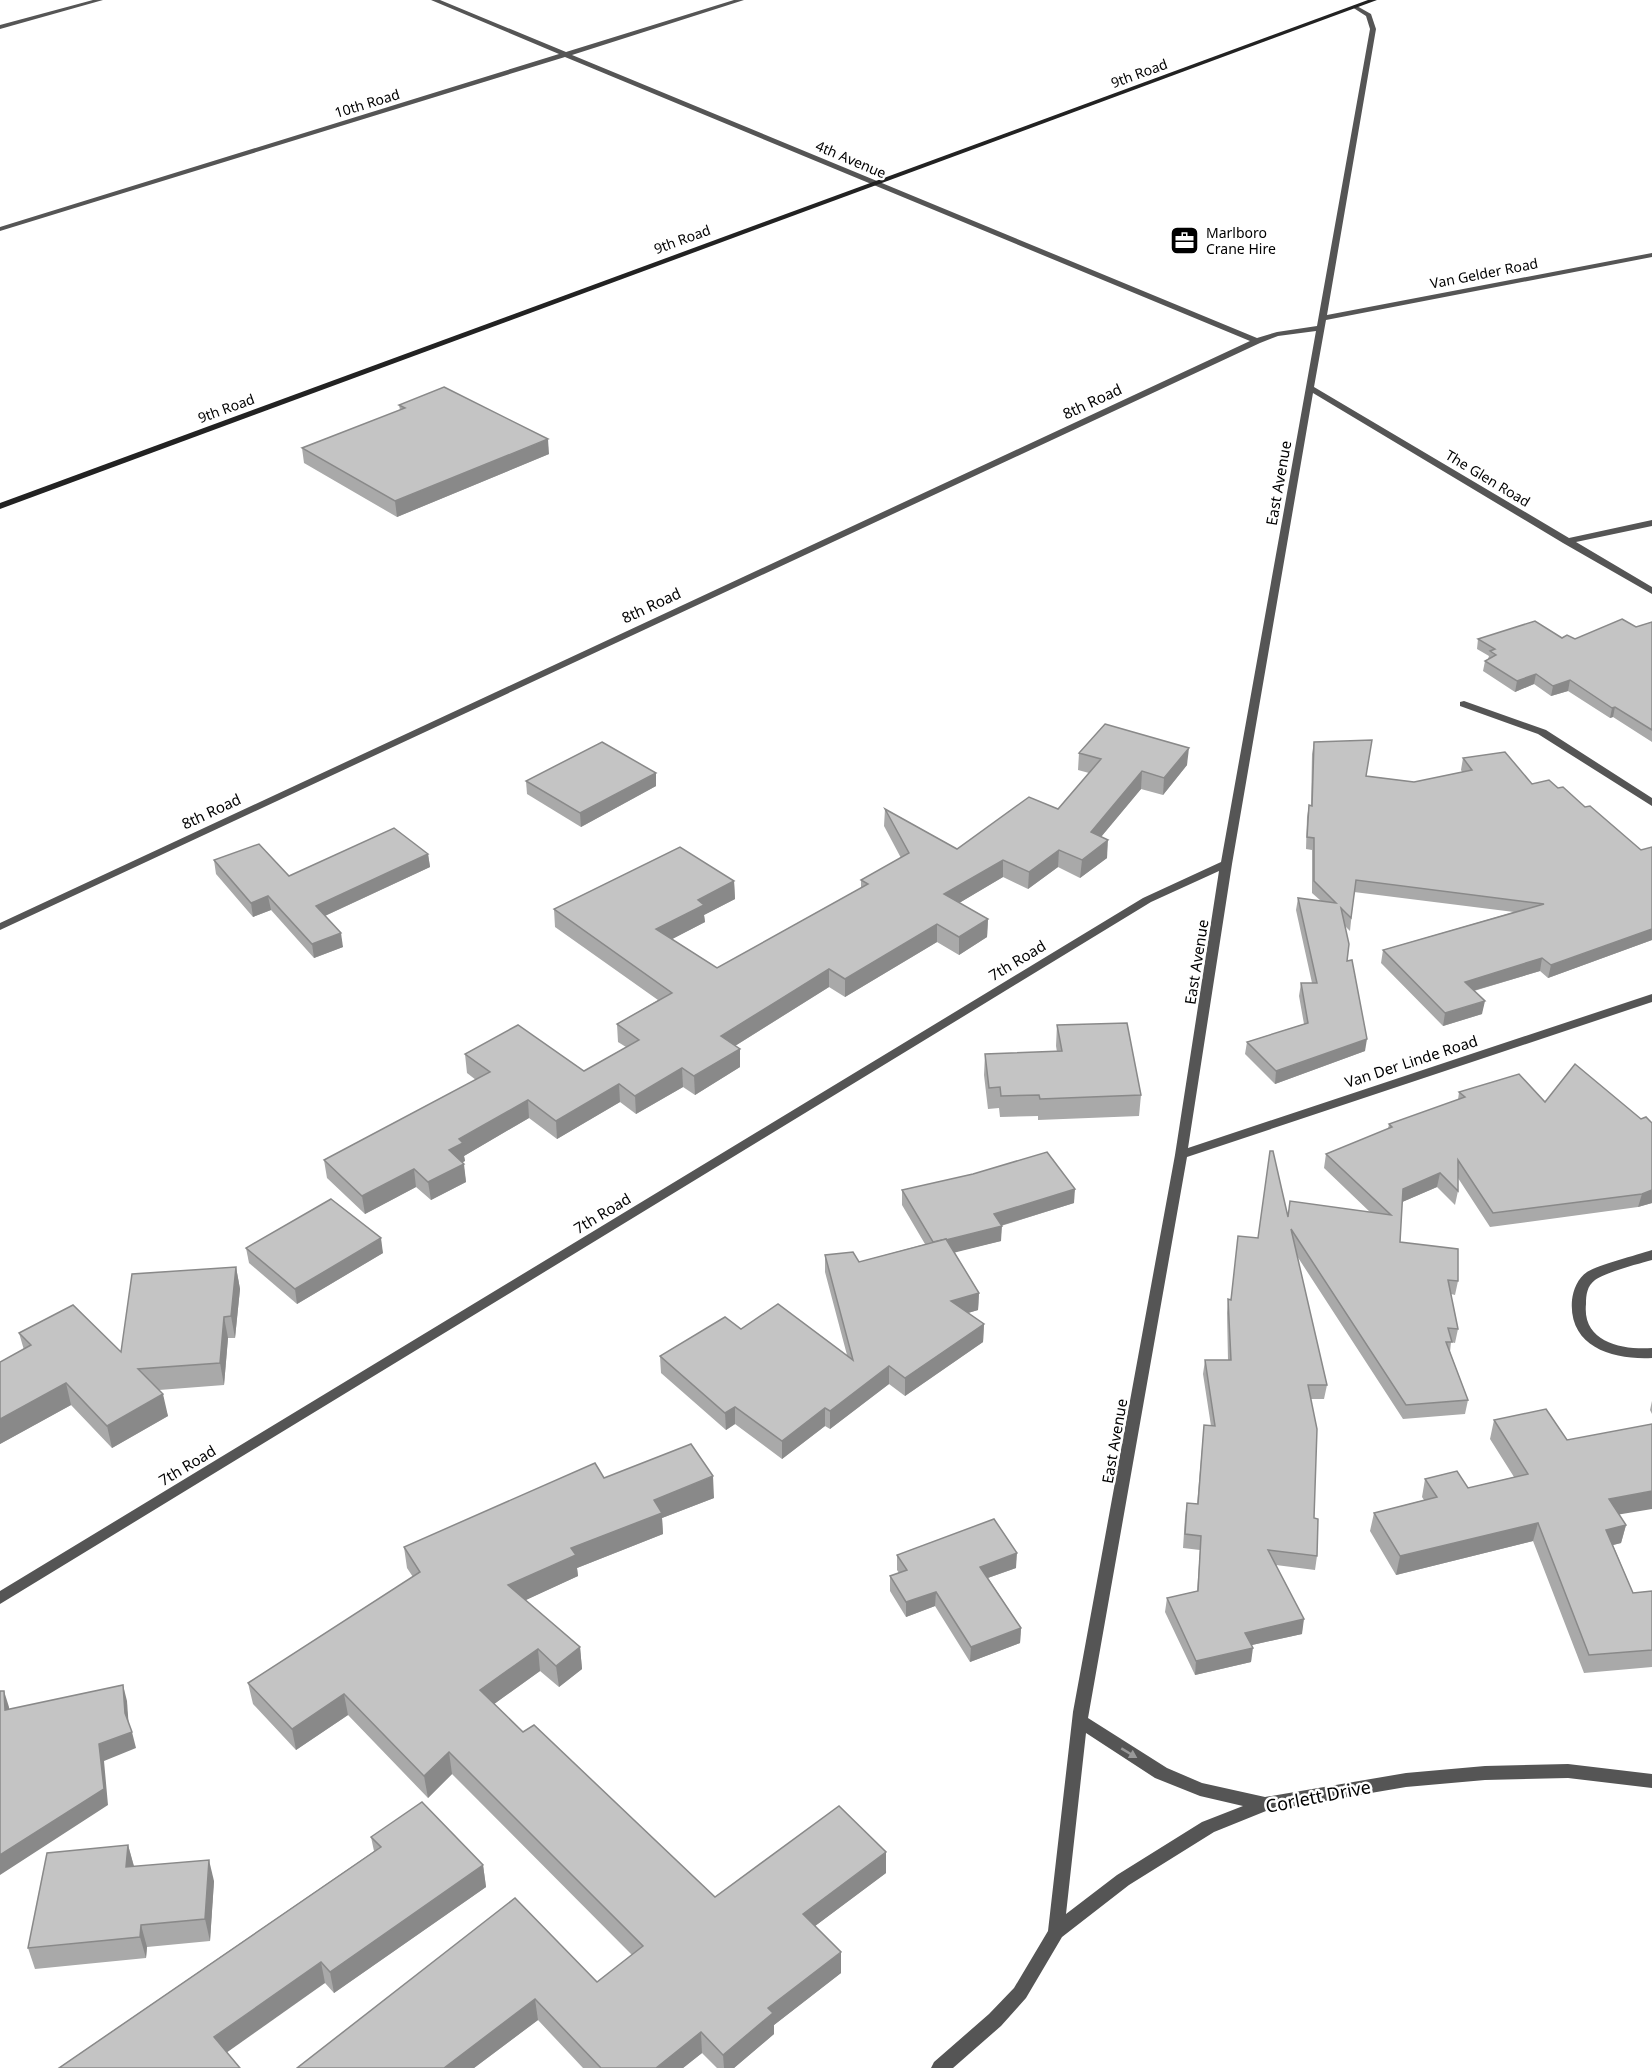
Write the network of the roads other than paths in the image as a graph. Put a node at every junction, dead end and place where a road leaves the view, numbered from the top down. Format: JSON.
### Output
{"nodes":[{"id":1,"x":100,"y":0,"type":"edge"},
{"id":2,"x":434,"y":0,"type":"edge"},
{"id":3,"x":741,"y":0,"type":"edge"},
{"id":4,"x":1374,"y":0,"type":"edge"},
{"id":5,"x":1355,"y":7,"type":"junction"},
{"id":6,"x":0,"y":27,"type":"edge"},
{"id":7,"x":567,"y":54,"type":"junction"},
{"id":8,"x":872,"y":183,"type":"junction"},
{"id":9,"x":0,"y":228,"type":"edge"},
{"id":10,"x":1652,"y":255,"type":"edge"},
{"id":11,"x":1321,"y":323,"type":"junction"},
{"id":12,"x":1257,"y":341,"type":"junction"},
{"id":13,"x":1310,"y":388,"type":"junction"},
{"id":14,"x":0,"y":506,"type":"edge"},
{"id":15,"x":1652,"y":523,"type":"edge"},
{"id":16,"x":1566,"y":541,"type":"junction"},
{"id":17,"x":1652,"y":591,"type":"edge"},
{"id":18,"x":1464,"y":704,"type":"dead end"},
{"id":19,"x":1652,"y":803,"type":"edge"},
{"id":20,"x":1226,"y":864,"type":"junction"},
{"id":21,"x":0,"y":927,"type":"edge"},
{"id":22,"x":1652,"y":998,"type":"edge"},
{"id":23,"x":1181,"y":1155,"type":"junction"},
{"id":24,"x":1652,"y":1255,"type":"edge"},
{"id":25,"x":1652,"y":1353,"type":"edge"},
{"id":26,"x":0,"y":1598,"type":"edge"},
{"id":27,"x":1080,"y":1721,"type":"junction"},
{"id":28,"x":1652,"y":1781,"type":"edge"},
{"id":29,"x":1265,"y":1804,"type":"junction"},
{"id":30,"x":1056,"y":1932,"type":"junction"},
{"id":31,"x":940,"y":2068,"type":"edge"}],
"edges":[{"from":1,"to":6,"type":"street"},
{"from":2,"to":7,"type":"street","name":"4th Avenue"},
{"from":3,"to":7,"type":"street","name":"10th Road"},
{"from":4,"to":5,"type":"main road","name":"9th Road"},
{"from":5,"to":8,"type":"main road","name":"9th Road"},
{"from":5,"to":11,"type":"street","name":"East Avenue"},
{"from":7,"to":8,"type":"street","name":"4th Avenue"},
{"from":7,"to":9,"type":"street","name":"10th Road"},
{"from":8,"to":12,"type":"street","name":"4th Avenue"},
{"from":8,"to":14,"type":"main road","name":"9th Road"},
{"from":10,"to":11,"type":"street","name":"Van Gelder Road"},
{"from":11,"to":12,"type":"street","name":"8th Road"},
{"from":11,"to":13,"type":"street","name":"East Avenue"},
{"from":12,"to":21,"type":"street","name":"8th Road"},
{"from":13,"to":16,"type":"street","name":"The Glen Road"},
{"from":13,"to":20,"type":"street","name":"East Avenue"},
{"from":15,"to":16,"type":"street"},
{"from":16,"to":17,"type":"street","name":"The Glen Road"},
{"from":18,"to":19,"type":"street"},
{"from":20,"to":23,"type":"street","name":"East Avenue"},
{"from":20,"to":26,"type":"street","name":"7th Road"},
{"from":22,"to":23,"type":"street","name":"Van Der Linde Road"},
{"from":23,"to":27,"type":"street","name":"East Avenue"},
{"from":24,"to":25,"type":"street"},
{"from":27,"to":29,"type":"street","one_way":true},
{"from":27,"to":30,"type":"street","name":"East Avenue"},
{"from":28,"to":29,"type":"street","name":"Corlett Drive"},
{"from":29,"to":30,"type":"street","name":"Corlett Drive"},
{"from":30,"to":31,"type":"street","name":"Corlett Drive"}]}
